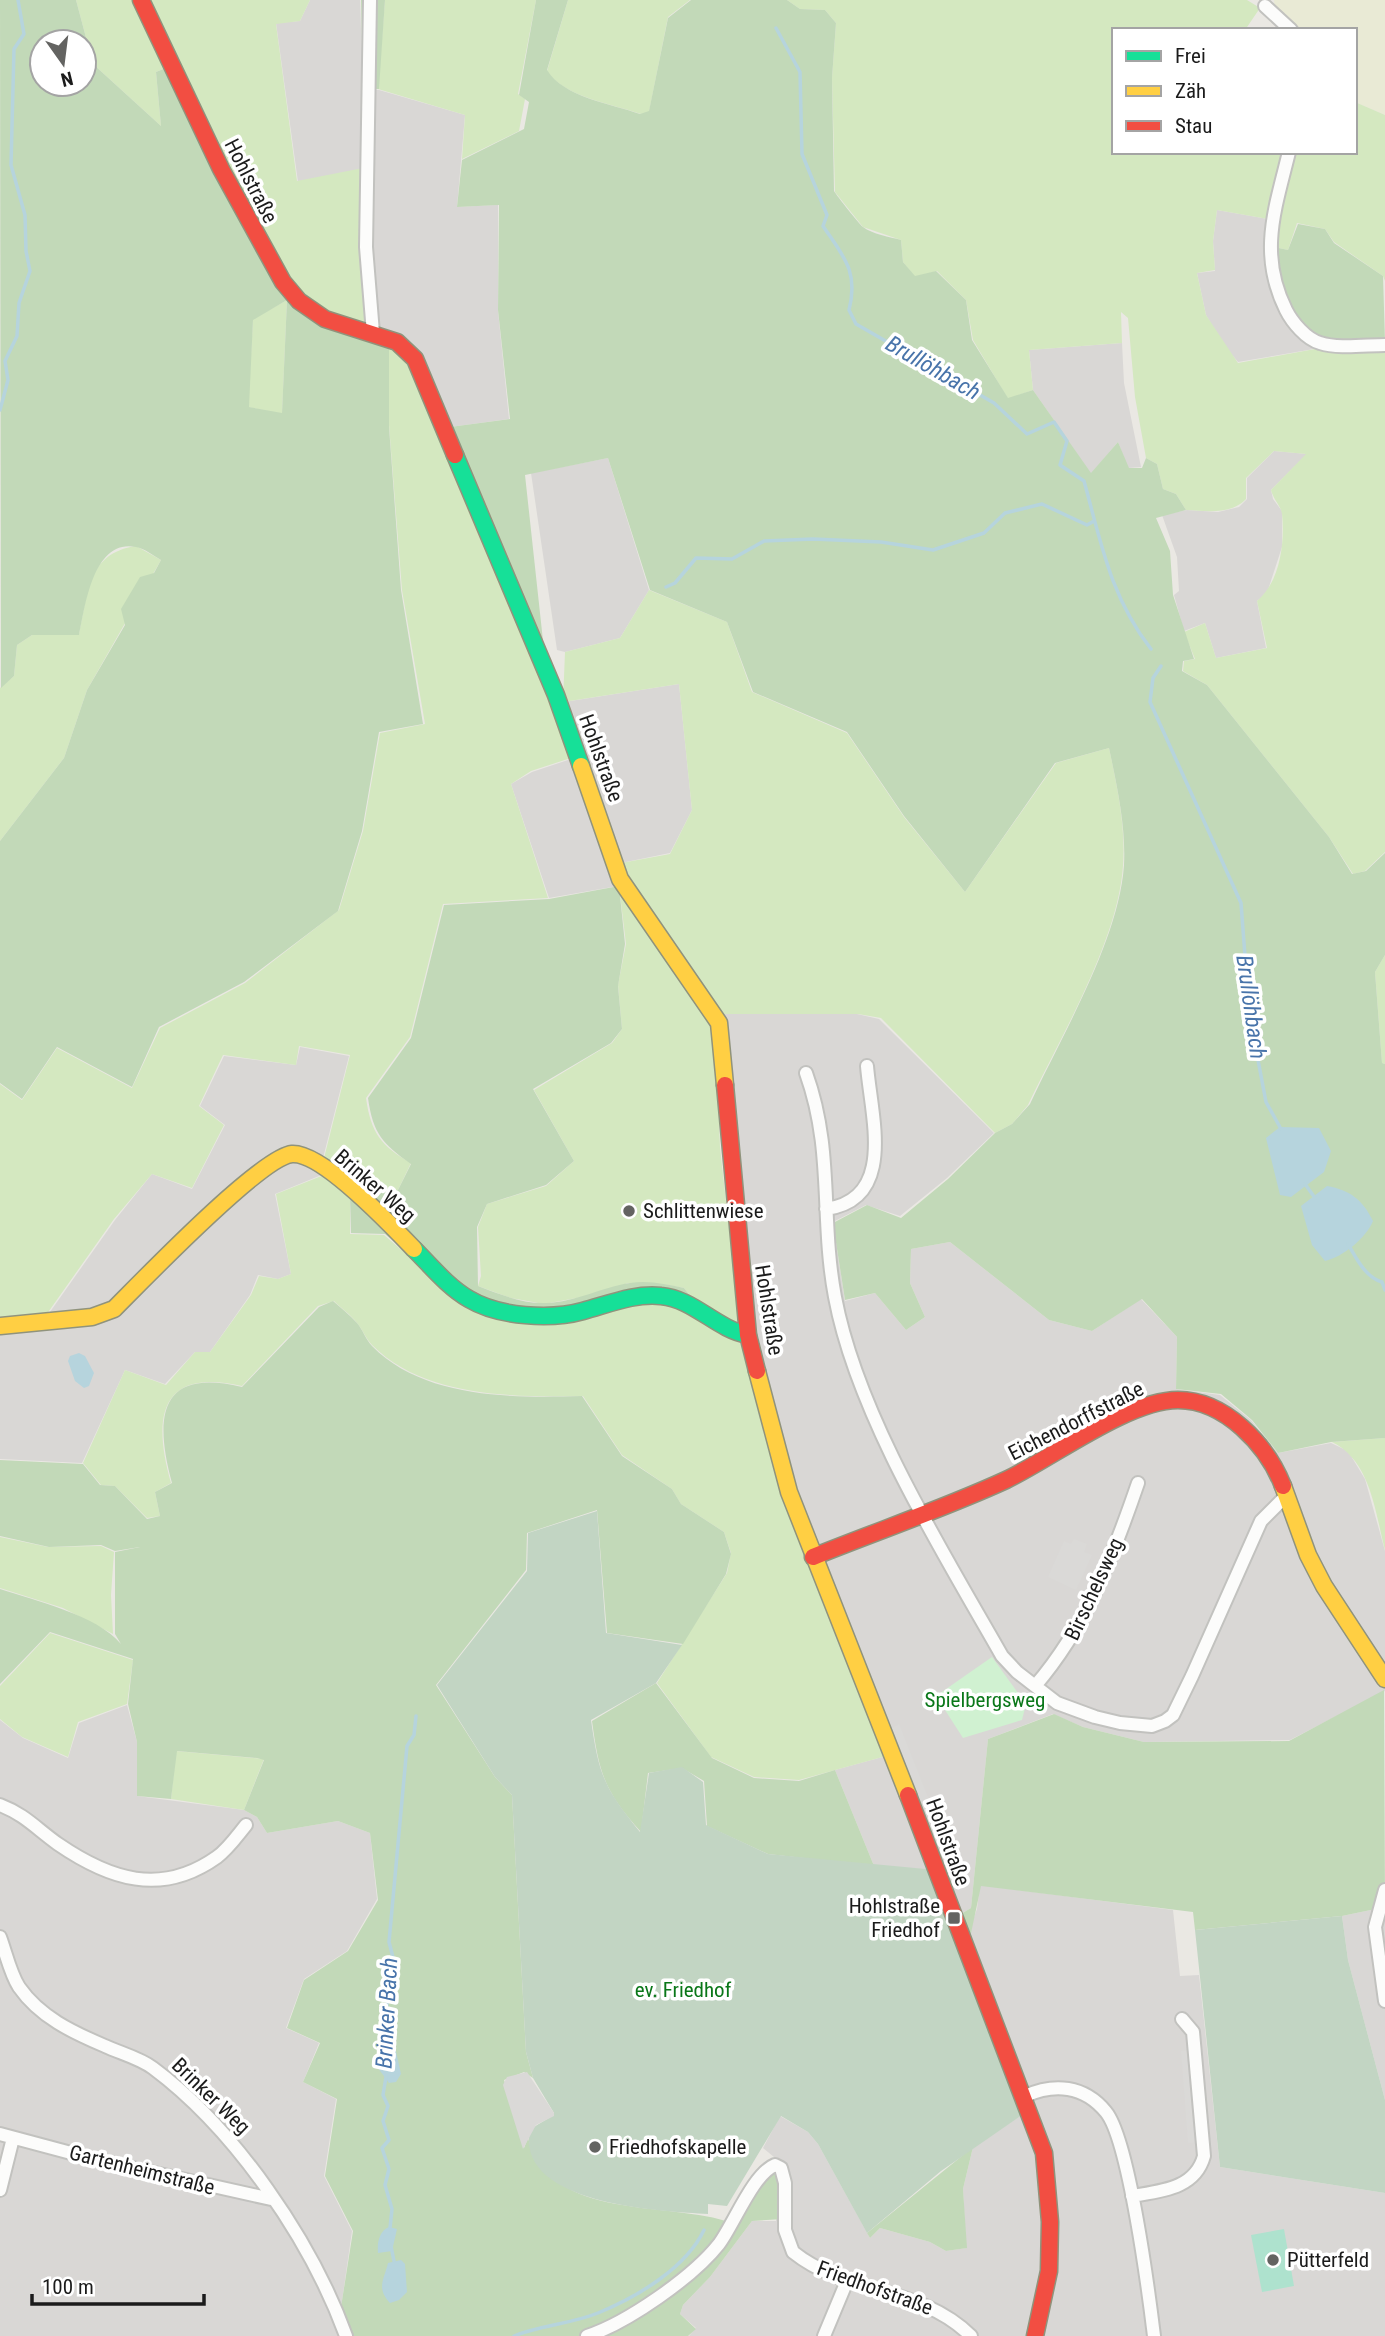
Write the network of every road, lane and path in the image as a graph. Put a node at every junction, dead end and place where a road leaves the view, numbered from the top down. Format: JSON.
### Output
{"nodes":[{"id":1,"x":141,"y":0,"type":"edge"},
{"id":2,"x":370,"y":0,"type":"edge"},
{"id":3,"x":1265,"y":6,"type":"dead end"},
{"id":4,"x":1289,"y":28,"type":"edge"},
{"id":5,"x":1288,"y":154,"type":"edge"},
{"id":6,"x":373,"y":333,"type":"junction"},
{"id":7,"x":1385,"y":345,"type":"edge"},
{"id":8,"x":867,"y":1066,"type":"dead end"},
{"id":9,"x":806,"y":1073,"type":"dead end"},
{"id":10,"x":826,"y":1209,"type":"junction"},
{"id":11,"x":0,"y":1326,"type":"edge"},
{"id":12,"x":748,"y":1335,"type":"junction"},
{"id":13,"x":1138,"y":1483,"type":"dead end"},
{"id":14,"x":1286,"y":1496,"type":"junction"},
{"id":15,"x":923,"y":1515,"type":"junction"},
{"id":16,"x":813,"y":1557,"type":"junction"},
{"id":17,"x":1385,"y":1679,"type":"edge"},
{"id":18,"x":1035,"y":1686,"type":"junction"},
{"id":19,"x":0,"y":1805,"type":"edge"},
{"id":20,"x":246,"y":1825,"type":"dead end"},
{"id":21,"x":1385,"y":1890,"type":"edge"},
{"id":22,"x":0,"y":1937,"type":"edge"},
{"id":23,"x":1385,"y":2001,"type":"edge"},
{"id":24,"x":1182,"y":2019,"type":"dead end"},
{"id":25,"x":1025,"y":2096,"type":"junction"},
{"id":26,"x":6,"y":2136,"type":"edge"},
{"id":27,"x":0,"y":2190,"type":"edge"},
{"id":28,"x":1132,"y":2196,"type":"junction"},
{"id":29,"x":271,"y":2199,"type":"junction"},
{"id":30,"x":847,"y":2281,"type":"junction"},
{"id":31,"x":346,"y":2336,"type":"edge"},
{"id":32,"x":587,"y":2336,"type":"edge"},
{"id":33,"x":824,"y":2336,"type":"edge"},
{"id":34,"x":971,"y":2336,"type":"edge"},
{"id":35,"x":1035,"y":2336,"type":"edge"},
{"id":36,"x":1154,"y":2336,"type":"edge"}],
"edges":[{"from":1,"to":6,"type":"street","name":"Hohlstraße"},
{"from":2,"to":6,"type":"street"},
{"from":3,"to":4,"type":"street"},
{"from":5,"to":7,"type":"street"},
{"from":6,"to":12,"type":"street","name":"Hohlstraße"},
{"from":8,"to":10,"type":"street"},
{"from":9,"to":10,"type":"street"},
{"from":10,"to":15,"type":"street"},
{"from":11,"to":12,"type":"street","name":"Brinker Weg"},
{"from":12,"to":16,"type":"street","name":"Hohlstraße"},
{"from":13,"to":18,"type":"street","name":"Birschelsweg"},
{"from":14,"to":15,"type":"street","name":"Eichendorffstraße"},
{"from":14,"to":17,"type":"street","name":"Eichendorffstraße"},
{"from":14,"to":18,"type":"street"},
{"from":15,"to":16,"type":"street","name":"Eichendorffstraße"},
{"from":15,"to":18,"type":"street"},
{"from":16,"to":25,"type":"street","name":"Hohlstraße"},
{"from":19,"to":20,"type":"street"},
{"from":21,"to":23,"type":"street"},
{"from":22,"to":29,"type":"street","name":"Brinker Weg"},
{"from":24,"to":28,"type":"street"},
{"from":25,"to":28,"type":"street"},
{"from":25,"to":35,"type":"street","name":"Hohlstraße"},
{"from":26,"to":27,"type":"street","name":"Gartenheimstraße"},
{"from":26,"to":29,"type":"street","name":"Gartenheimstraße"},
{"from":28,"to":36,"type":"street"},
{"from":29,"to":31,"type":"street","name":"Brinker Weg"},
{"from":30,"to":32,"type":"street","name":"Friedhofstraße"},
{"from":30,"to":33,"type":"street"},
{"from":30,"to":34,"type":"street","name":"Friedhofstraße"}]}
